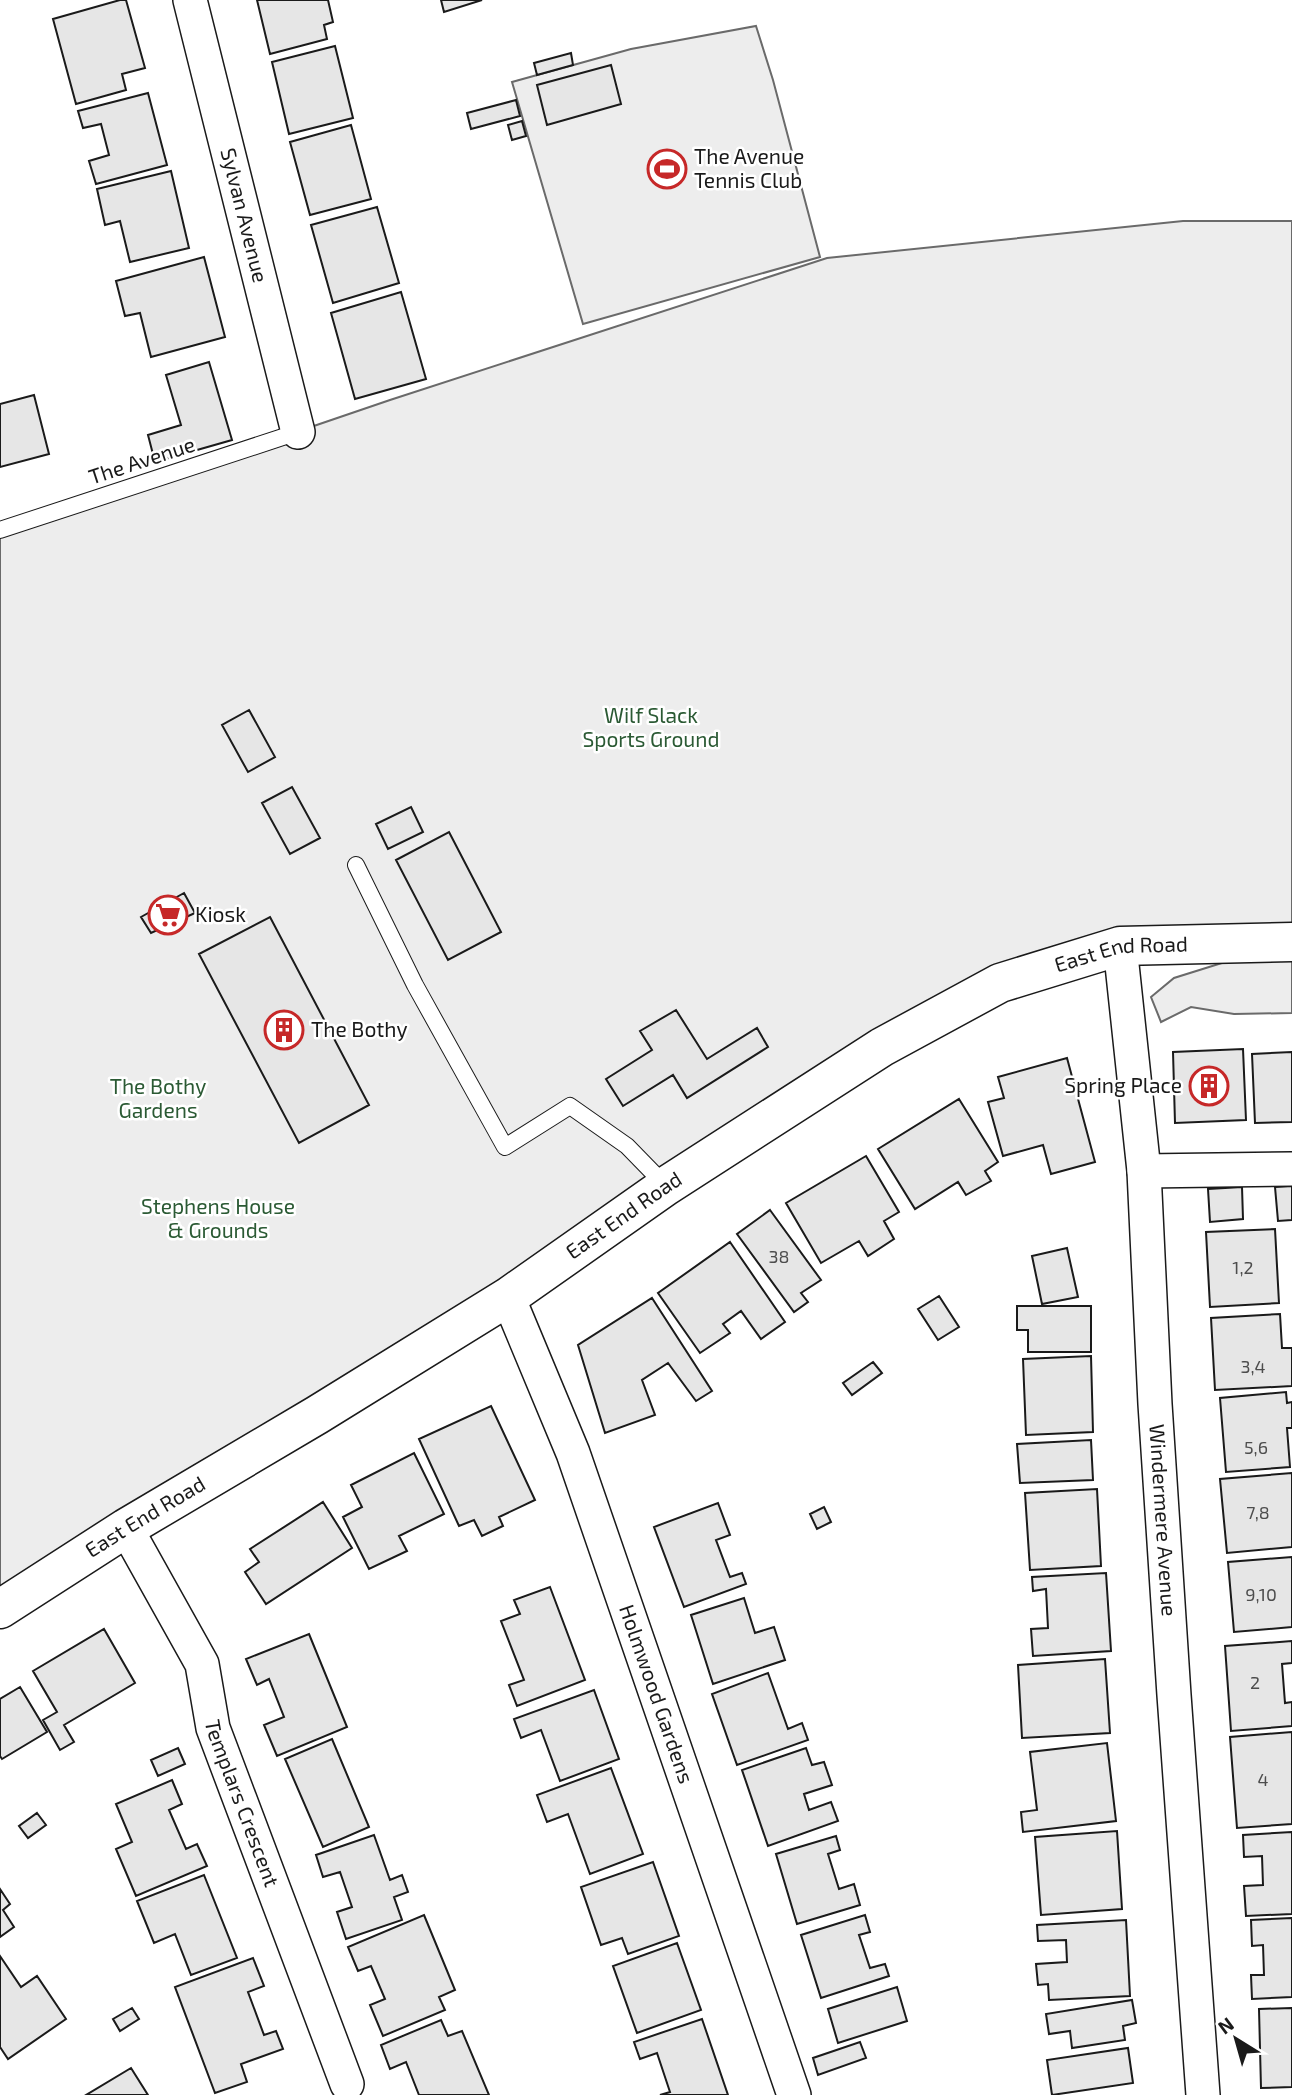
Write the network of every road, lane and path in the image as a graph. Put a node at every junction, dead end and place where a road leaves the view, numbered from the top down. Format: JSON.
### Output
{"nodes":[{"id":1,"x":190,"y":0,"type":"edge"},
{"id":2,"x":298,"y":432,"type":"joint"},
{"id":3,"x":0,"y":530,"type":"edge"},
{"id":4,"x":356,"y":865,"type":"dead end"},
{"id":5,"x":1292,"y":942,"type":"edge"},
{"id":6,"x":1120,"y":946,"type":"junction"},
{"id":7,"x":1292,"y":1168,"type":"edge"},
{"id":8,"x":1144,"y":1171,"type":"junction"},
{"id":9,"x":666,"y":1186,"type":"junction"},
{"id":10,"x":509,"y":1297,"type":"junction"},
{"id":11,"x":126,"y":1528,"type":"junction"},
{"id":12,"x":0,"y":1609,"type":"edge"},
{"id":13,"x":341,"y":2091,"type":"edge"},
{"id":14,"x":794,"y":2095,"type":"edge"},
{"id":15,"x":1203,"y":2095,"type":"edge"}],
"edges":[{"from":1,"to":2,"type":"street","name":"Sylvan Avenue"},
{"from":2,"to":3,"type":"lane","name":"The Avenue"},
{"from":4,"to":9,"type":"lane"},
{"from":5,"to":6,"type":"main road","name":"East End Road"},
{"from":6,"to":8,"type":"street","name":"Windermere Avenue"},
{"from":6,"to":9,"type":"main road","name":"East End Road"},
{"from":7,"to":8,"type":"street"},
{"from":8,"to":15,"type":"street","name":"Windermere Avenue"},
{"from":9,"to":10,"type":"main road","name":"East End Road"},
{"from":10,"to":11,"type":"main road","name":"East End Road"},
{"from":10,"to":14,"type":"street","name":"Holmwood Gardens"},
{"from":11,"to":12,"type":"main road","name":"East End Road"},
{"from":11,"to":13,"type":"street","name":"Templars Crescent"}]}
